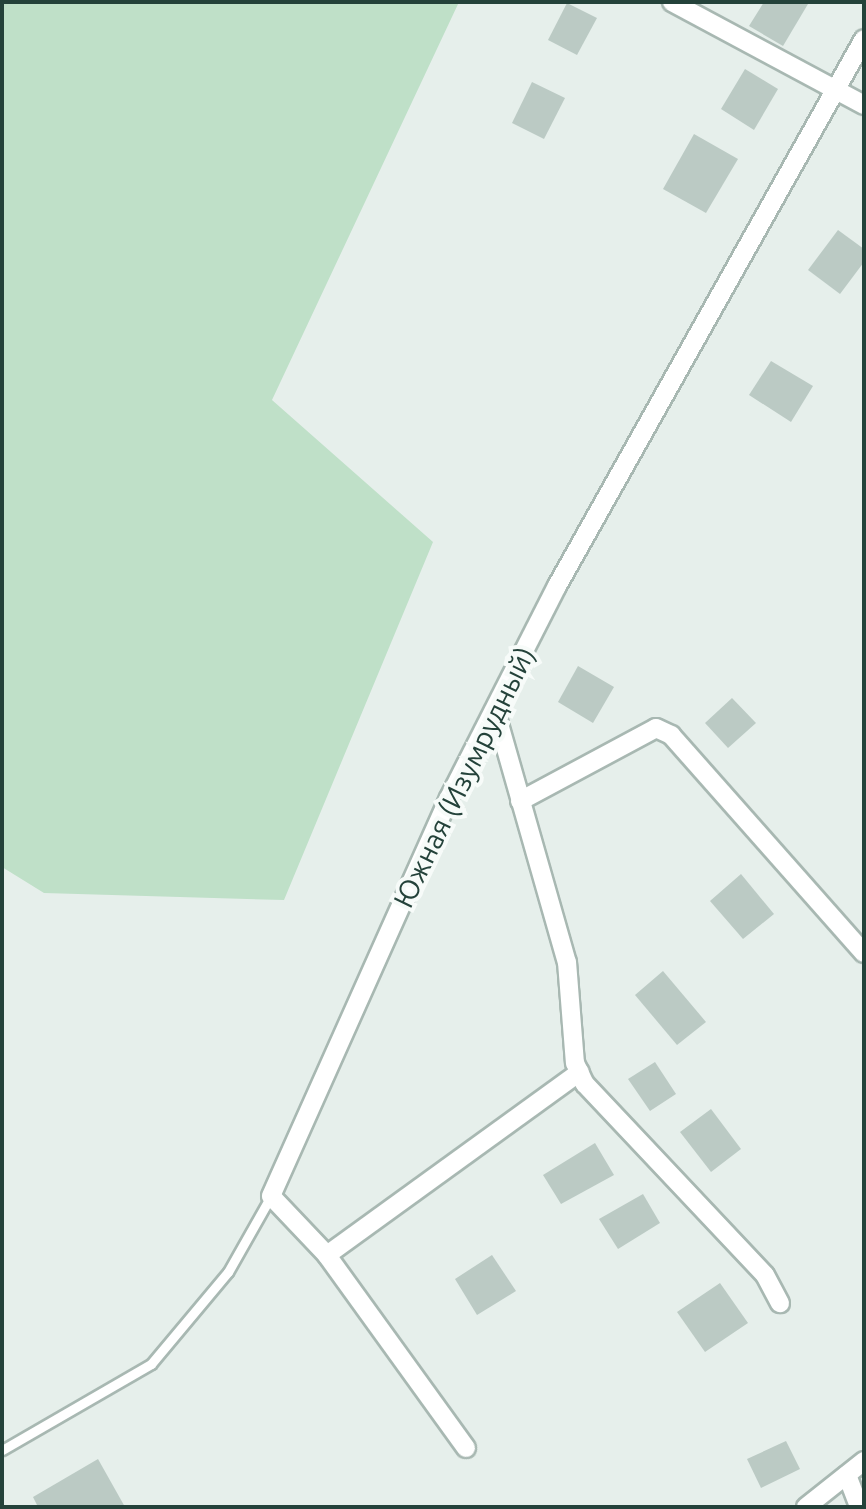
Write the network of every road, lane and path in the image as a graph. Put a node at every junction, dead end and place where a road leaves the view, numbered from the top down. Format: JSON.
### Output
{"nodes":[{"id":1,"x":672,"y":2,"type":"edge"},
{"id":2,"x":864,"y":39,"type":"edge"},
{"id":3,"x":833,"y":86,"type":"junction"},
{"id":4,"x":864,"y":105,"type":"edge"},
{"id":5,"x":495,"y":710,"type":"junction"},
{"id":6,"x":520,"y":801,"type":"junction"},
{"id":7,"x":864,"y":953,"type":"edge"},
{"id":8,"x":580,"y":1072,"type":"junction"},
{"id":9,"x":271,"y":1196,"type":"junction"},
{"id":10,"x":327,"y":1255,"type":"junction"},
{"id":11,"x":780,"y":1303,"type":"dead end"},
{"id":12,"x":466,"y":1448,"type":"dead end"},
{"id":13,"x":2,"y":1450,"type":"edge"},
{"id":14,"x":864,"y":1461,"type":"edge"},
{"id":15,"x":847,"y":1475,"type":"junction"},
{"id":16,"x":806,"y":1507,"type":"edge"},
{"id":17,"x":859,"y":1507,"type":"edge"}],
"edges":[{"from":1,"to":3,"type":"street"},
{"from":2,"to":3,"type":"street","name":"Южная (Изумрудный)"},
{"from":3,"to":4,"type":"street"},
{"from":3,"to":5,"type":"street","name":"Южная (Изумрудный)"},
{"from":5,"to":6,"type":"street"},
{"from":5,"to":9,"type":"street","name":"Южная (Изумрудный)"},
{"from":6,"to":7,"type":"street"},
{"from":6,"to":8,"type":"street"},
{"from":8,"to":10,"type":"street"},
{"from":8,"to":11,"type":"street"},
{"from":9,"to":10,"type":"street"},
{"from":9,"to":13,"type":"lane","name":"Южная (Изумрудный)"},
{"from":10,"to":12,"type":"street"},
{"from":14,"to":15,"type":"street"},
{"from":15,"to":16,"type":"street"},
{"from":15,"to":17,"type":"street"}]}
